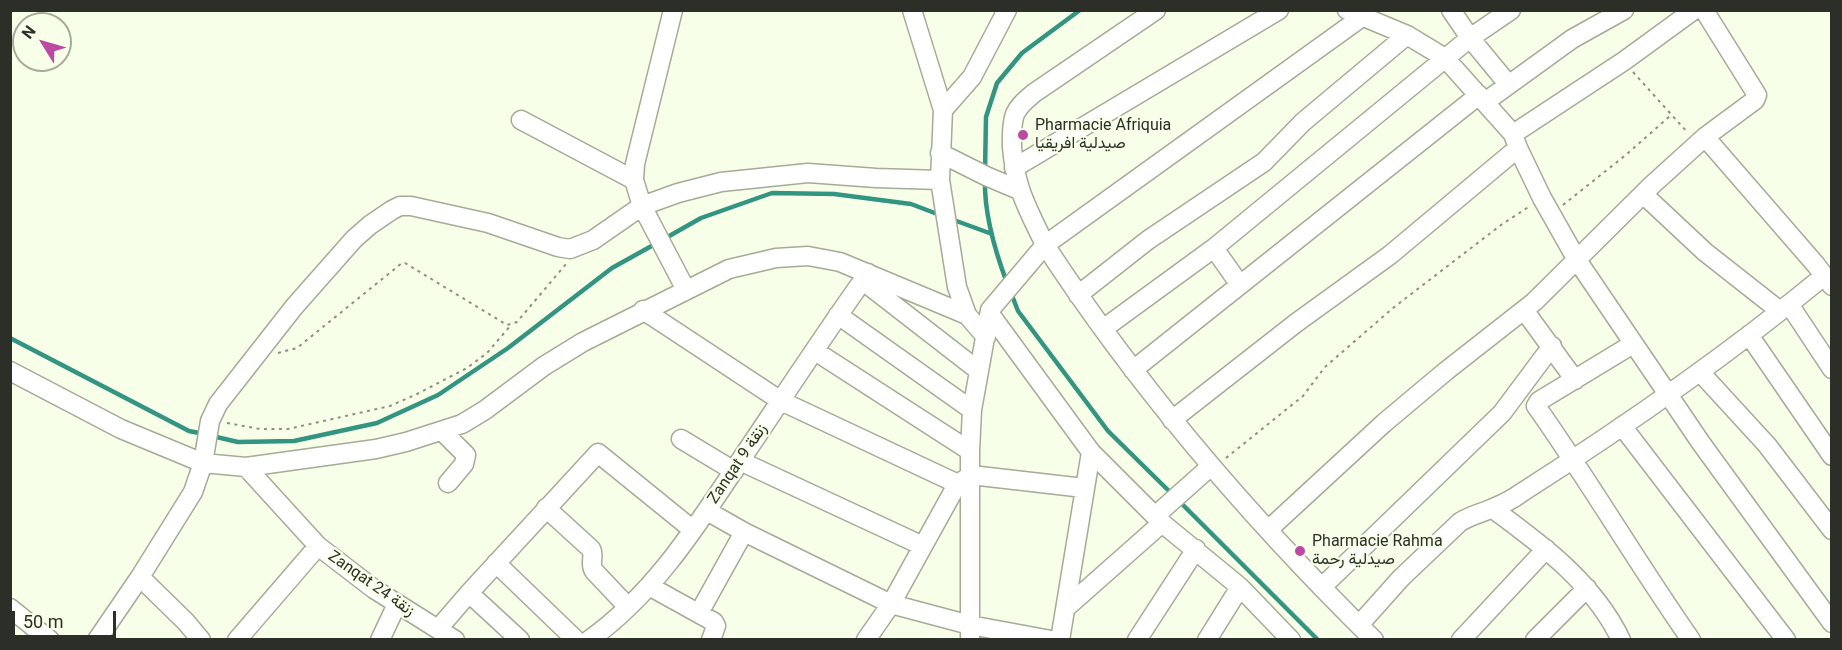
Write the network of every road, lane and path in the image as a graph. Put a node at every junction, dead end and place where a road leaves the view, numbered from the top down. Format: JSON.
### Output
{"nodes":[{"id":1,"x":673,"y":10,"type":"edge"},
{"id":2,"x":912,"y":10,"type":"edge"},
{"id":3,"x":1007,"y":10,"type":"edge"},
{"id":4,"x":1156,"y":10,"type":"edge"},
{"id":5,"x":1279,"y":10,"type":"edge"},
{"id":6,"x":1451,"y":10,"type":"edge"},
{"id":7,"x":1511,"y":10,"type":"edge"},
{"id":8,"x":1624,"y":10,"type":"edge"},
{"id":9,"x":1694,"y":10,"type":"edge"},
{"id":10,"x":1704,"y":10,"type":"edge"},
{"id":11,"x":1354,"y":14,"type":"edge"},
{"id":12,"x":1407,"y":34,"type":"junction"},
{"id":13,"x":1470,"y":38,"type":"junction"},
{"id":14,"x":1445,"y":58,"type":"junction"},
{"id":15,"x":1624,"y":61,"type":"junction"},
{"id":16,"x":1508,"y":84,"type":"junction"},
{"id":17,"x":1482,"y":98,"type":"junction"},
{"id":18,"x":943,"y":110,"type":"junction"},
{"id":19,"x":1671,"y":115,"type":"junction"},
{"id":20,"x":521,"y":120,"type":"dead end"},
{"id":21,"x":1516,"y":141,"type":"junction"},
{"id":22,"x":1702,"y":141,"type":"junction"},
{"id":23,"x":948,"y":156,"type":"junction"},
{"id":24,"x":1014,"y":168,"type":"junction"},
{"id":25,"x":634,"y":180,"type":"junction"},
{"id":26,"x":940,"y":180,"type":"junction"},
{"id":27,"x":1019,"y":190,"type":"junction"},
{"id":28,"x":1642,"y":194,"type":"junction"},
{"id":29,"x":1546,"y":206,"type":"junction"},
{"id":30,"x":646,"y":213,"type":"junction"},
{"id":31,"x":1045,"y":245,"type":"junction"},
{"id":32,"x":581,"y":246,"type":"junction"},
{"id":33,"x":1214,"y":248,"type":"junction"},
{"id":34,"x":1577,"y":260,"type":"junction"},
{"id":35,"x":866,"y":277,"type":"junction"},
{"id":36,"x":1828,"y":281,"type":"edge"},
{"id":37,"x":1240,"y":285,"type":"junction"},
{"id":38,"x":686,"y":290,"type":"junction"},
{"id":39,"x":1078,"y":295,"type":"junction"},
{"id":40,"x":1784,"y":308,"type":"junction"},
{"id":41,"x":643,"y":310,"type":"junction"},
{"id":42,"x":1524,"y":310,"type":"junction"},
{"id":43,"x":990,"y":312,"type":"junction"},
{"id":44,"x":838,"y":315,"type":"junction"},
{"id":45,"x":967,"y":315,"type":"junction"},
{"id":46,"x":511,"y":325,"type":"junction"},
{"id":47,"x":1103,"y":329,"type":"junction"},
{"id":48,"x":1749,"y":335,"type":"junction"},
{"id":49,"x":986,"y":338,"type":"junction"},
{"id":50,"x":1633,"y":344,"type":"junction"},
{"id":51,"x":1552,"y":346,"type":"junction"},
{"id":52,"x":815,"y":351,"type":"junction"},
{"id":53,"x":255,"y":358,"type":"junction"},
{"id":54,"x":1832,"y":369,"type":"edge"},
{"id":55,"x":1132,"y":370,"type":"junction"},
{"id":56,"x":10,"y":371,"type":"edge"},
{"id":57,"x":979,"y":371,"type":"junction"},
{"id":58,"x":1700,"y":372,"type":"junction"},
{"id":59,"x":1575,"y":380,"type":"junction"},
{"id":60,"x":1668,"y":394,"type":"junction"},
{"id":61,"x":781,"y":400,"type":"junction"},
{"id":62,"x":972,"y":411,"type":"junction"},
{"id":63,"x":1172,"y":420,"type":"junction"},
{"id":64,"x":209,"y":423,"type":"junction"},
{"id":65,"x":1622,"y":426,"type":"junction"},
{"id":66,"x":442,"y":431,"type":"junction"},
{"id":67,"x":681,"y":439,"type":"dead end"},
{"id":68,"x":970,"y":451,"type":"junction"},
{"id":69,"x":1091,"y":452,"type":"junction"},
{"id":70,"x":204,"y":455,"type":"junction"},
{"id":71,"x":1832,"y":456,"type":"edge"},
{"id":72,"x":1574,"y":459,"type":"junction"},
{"id":73,"x":737,"y":466,"type":"junction"},
{"id":74,"x":246,"y":467,"type":"junction"},
{"id":75,"x":1211,"y":468,"type":"junction"},
{"id":76,"x":964,"y":479,"type":"junction"},
{"id":77,"x":448,"y":483,"type":"dead end"},
{"id":78,"x":1084,"y":488,"type":"junction"},
{"id":79,"x":546,"y":508,"type":"junction"},
{"id":80,"x":1493,"y":508,"type":"junction"},
{"id":81,"x":707,"y":510,"type":"junction"},
{"id":82,"x":1158,"y":520,"type":"junction"},
{"id":83,"x":693,"y":530,"type":"junction"},
{"id":84,"x":1268,"y":530,"type":"junction"},
{"id":85,"x":1832,"y":530,"type":"edge"},
{"id":86,"x":744,"y":532,"type":"junction"},
{"id":87,"x":318,"y":546,"type":"junction"},
{"id":88,"x":923,"y":546,"type":"junction"},
{"id":89,"x":1196,"y":549,"type":"junction"},
{"id":90,"x":1546,"y":549,"type":"junction"},
{"id":91,"x":496,"y":563,"type":"junction"},
{"id":92,"x":140,"y":577,"type":"junction"},
{"id":93,"x":649,"y":586,"type":"junction"},
{"id":94,"x":1240,"y":587,"type":"junction"},
{"id":95,"x":1322,"y":587,"type":"junction"},
{"id":96,"x":1587,"y":588,"type":"junction"},
{"id":97,"x":469,"y":593,"type":"junction"},
{"id":98,"x":397,"y":604,"type":"junction"},
{"id":99,"x":891,"y":604,"type":"junction"},
{"id":100,"x":628,"y":607,"type":"junction"},
{"id":101,"x":1066,"y":607,"type":"junction"},
{"id":102,"x":10,"y":608,"type":"edge"},
{"id":103,"x":699,"y":613,"type":"junction"},
{"id":104,"x":1832,"y":623,"type":"edge"},
{"id":105,"x":1359,"y":625,"type":"junction"},
{"id":106,"x":438,"y":629,"type":"junction"},
{"id":107,"x":714,"y":632,"type":"edge"},
{"id":108,"x":970,"y":632,"type":"edge"},
{"id":109,"x":1283,"y":637,"type":"edge"},
{"id":110,"x":50,"y":639,"type":"edge"},
{"id":111,"x":98,"y":639,"type":"edge"},
{"id":112,"x":201,"y":639,"type":"edge"},
{"id":113,"x":237,"y":639,"type":"edge"},
{"id":114,"x":380,"y":639,"type":"edge"},
{"id":115,"x":455,"y":639,"type":"edge"},
{"id":116,"x":520,"y":639,"type":"edge"},
{"id":117,"x":576,"y":639,"type":"edge"},
{"id":118,"x":589,"y":639,"type":"edge"},
{"id":119,"x":866,"y":639,"type":"edge"},
{"id":120,"x":1052,"y":639,"type":"edge"},
{"id":121,"x":1060,"y":639,"type":"edge"},
{"id":122,"x":1137,"y":639,"type":"edge"},
{"id":123,"x":1207,"y":639,"type":"edge"},
{"id":124,"x":1374,"y":639,"type":"edge"},
{"id":125,"x":1461,"y":639,"type":"edge"},
{"id":126,"x":1536,"y":639,"type":"edge"},
{"id":127,"x":1621,"y":639,"type":"edge"},
{"id":128,"x":1690,"y":639,"type":"edge"},
{"id":129,"x":1786,"y":639,"type":"edge"}],
"edges":[{"from":1,"to":25,"type":"street"},
{"from":2,"to":18,"type":"street"},
{"from":3,"to":18,"type":"street"},
{"from":4,"to":24,"type":"street"},
{"from":5,"to":24,"type":"street"},
{"from":6,"to":13,"type":"street"},
{"from":7,"to":13,"type":"street"},
{"from":8,"to":16,"type":"street"},
{"from":9,"to":15,"type":"street"},
{"from":10,"to":22,"type":"street"},
{"from":11,"to":12,"type":"street"},
{"from":11,"to":31,"type":"street"},
{"from":12,"to":14,"type":"street"},
{"from":12,"to":39,"type":"street"},
{"from":13,"to":14,"type":"street"},
{"from":13,"to":16,"type":"street"},
{"from":14,"to":17,"type":"street"},
{"from":14,"to":33,"type":"street"},
{"from":15,"to":19,"type":"path"},
{"from":15,"to":21,"type":"street"},
{"from":16,"to":17,"type":"street"},
{"from":17,"to":21,"type":"street"},
{"from":17,"to":37,"type":"street"},
{"from":18,"to":23,"type":"street"},
{"from":19,"to":22,"type":"path"},
{"from":19,"to":29,"type":"path"},
{"from":20,"to":25,"type":"street"},
{"from":21,"to":29,"type":"street"},
{"from":21,"to":63,"type":"street"},
{"from":22,"to":28,"type":"street"},
{"from":22,"to":36,"type":"street"},
{"from":23,"to":26,"type":"street"},
{"from":23,"to":27,"type":"street"},
{"from":24,"to":27,"type":"street"},
{"from":25,"to":30,"type":"street"},
{"from":26,"to":30,"type":"street"},
{"from":26,"to":45,"type":"street"},
{"from":27,"to":31,"type":"street"},
{"from":28,"to":34,"type":"street"},
{"from":28,"to":40,"type":"street"},
{"from":29,"to":34,"type":"street"},
{"from":29,"to":75,"type":"path"},
{"from":30,"to":32,"type":"street"},
{"from":30,"to":38,"type":"street"},
{"from":31,"to":39,"type":"street"},
{"from":31,"to":43,"type":"street"},
{"from":32,"to":46,"type":"path"},
{"from":32,"to":53,"type":"street"},
{"from":33,"to":37,"type":"street"},
{"from":33,"to":47,"type":"street"},
{"from":34,"to":42,"type":"street"},
{"from":34,"to":50,"type":"street"},
{"from":35,"to":38,"type":"street"},
{"from":35,"to":44,"type":"street","name":"Zanqat 9 زنقة"},
{"from":35,"to":45,"type":"street"},
{"from":35,"to":57,"type":"street"},
{"from":36,"to":40,"type":"street"},
{"from":37,"to":55,"type":"street"},
{"from":38,"to":41,"type":"street"},
{"from":39,"to":47,"type":"street"},
{"from":40,"to":48,"type":"street"},
{"from":40,"to":54,"type":"street"},
{"from":41,"to":61,"type":"street"},
{"from":41,"to":66,"type":"street"},
{"from":42,"to":51,"type":"street"},
{"from":42,"to":84,"type":"street"},
{"from":43,"to":49,"type":"street"},
{"from":43,"to":69,"type":"street"},
{"from":44,"to":52,"type":"street","name":"Zanqat 9 زنقة"},
{"from":44,"to":62,"type":"street"},
{"from":45,"to":49,"type":"street"},
{"from":46,"to":53,"type":"path"},
{"from":46,"to":64,"type":"path"},
{"from":47,"to":55,"type":"street"},
{"from":48,"to":58,"type":"street"},
{"from":48,"to":71,"type":"street"},
{"from":49,"to":57,"type":"street"},
{"from":50,"to":59,"type":"street"},
{"from":50,"to":60,"type":"street"},
{"from":51,"to":59,"type":"street"},
{"from":51,"to":95,"type":"street"},
{"from":52,"to":61,"type":"street","name":"Zanqat 9 زنقة"},
{"from":52,"to":68,"type":"street"},
{"from":53,"to":64,"type":"street"},
{"from":55,"to":63,"type":"street"},
{"from":56,"to":70,"type":"street"},
{"from":57,"to":62,"type":"street"},
{"from":58,"to":60,"type":"street"},
{"from":58,"to":85,"type":"street"},
{"from":59,"to":72,"type":"street"},
{"from":60,"to":65,"type":"street"},
{"from":60,"to":104,"type":"street"},
{"from":61,"to":73,"type":"street","name":"Zanqat 9 زنقة"},
{"from":61,"to":76,"type":"street"},
{"from":62,"to":68,"type":"street"},
{"from":63,"to":75,"type":"street"},
{"from":64,"to":70,"type":"street"},
{"from":65,"to":72,"type":"street"},
{"from":65,"to":129,"type":"street"},
{"from":66,"to":74,"type":"street"},
{"from":66,"to":77,"type":"street"},
{"from":67,"to":73,"type":"street"},
{"from":68,"to":76,"type":"street"},
{"from":69,"to":78,"type":"street"},
{"from":69,"to":82,"type":"street"},
{"from":70,"to":74,"type":"street"},
{"from":70,"to":92,"type":"street"},
{"from":72,"to":80,"type":"street"},
{"from":72,"to":128,"type":"street"},
{"from":73,"to":81,"type":"street","name":"Zanqat 9 زنقة"},
{"from":73,"to":88,"type":"street"},
{"from":74,"to":87,"type":"street","name":"Zanqat 24 زنقة"},
{"from":75,"to":82,"type":"street"},
{"from":75,"to":84,"type":"street"},
{"from":76,"to":78,"type":"street"},
{"from":76,"to":88,"type":"street"},
{"from":76,"to":108,"type":"street"},
{"from":78,"to":101,"type":"street"},
{"from":79,"to":83,"type":"street"},
{"from":79,"to":91,"type":"street"},
{"from":79,"to":100,"type":"street"},
{"from":80,"to":90,"type":"street"},
{"from":80,"to":105,"type":"street"},
{"from":81,"to":83,"type":"street","name":"Zanqat 9 زنقة"},
{"from":81,"to":86,"type":"street"},
{"from":82,"to":89,"type":"street"},
{"from":82,"to":101,"type":"street"},
{"from":83,"to":93,"type":"street","name":"Zanqat 9 زنقة"},
{"from":84,"to":95,"type":"street"},
{"from":86,"to":99,"type":"street"},
{"from":86,"to":103,"type":"street"},
{"from":87,"to":98,"type":"street","name":"Zanqat 24 زنقة"},
{"from":87,"to":113,"type":"street"},
{"from":88,"to":99,"type":"street"},
{"from":89,"to":94,"type":"street"},
{"from":89,"to":122,"type":"street"},
{"from":90,"to":96,"type":"street"},
{"from":90,"to":125,"type":"street"},
{"from":91,"to":97,"type":"street"},
{"from":91,"to":117,"type":"street"},
{"from":92,"to":111,"type":"street"},
{"from":92,"to":112,"type":"street"},
{"from":93,"to":100,"type":"street","name":"Zanqat 9 زنقة"},
{"from":93,"to":103,"type":"street"},
{"from":94,"to":109,"type":"street"},
{"from":94,"to":123,"type":"street"},
{"from":95,"to":105,"type":"street"},
{"from":96,"to":126,"type":"street"},
{"from":96,"to":127,"type":"street"},
{"from":97,"to":106,"type":"street"},
{"from":97,"to":116,"type":"street"},
{"from":98,"to":106,"type":"street","name":"Zanqat 24 زنقة"},
{"from":98,"to":114,"type":"street"},
{"from":99,"to":108,"type":"street"},
{"from":99,"to":119,"type":"street"},
{"from":100,"to":118,"type":"street","name":"Zanqat 9 زنقة"},
{"from":101,"to":121,"type":"street"},
{"from":102,"to":110,"type":"street"},
{"from":103,"to":107,"type":"street"},
{"from":105,"to":124,"type":"street"},
{"from":106,"to":115,"type":"street","name":"Zanqat 24 زنقة"},
{"from":108,"to":120,"type":"street"}]}
